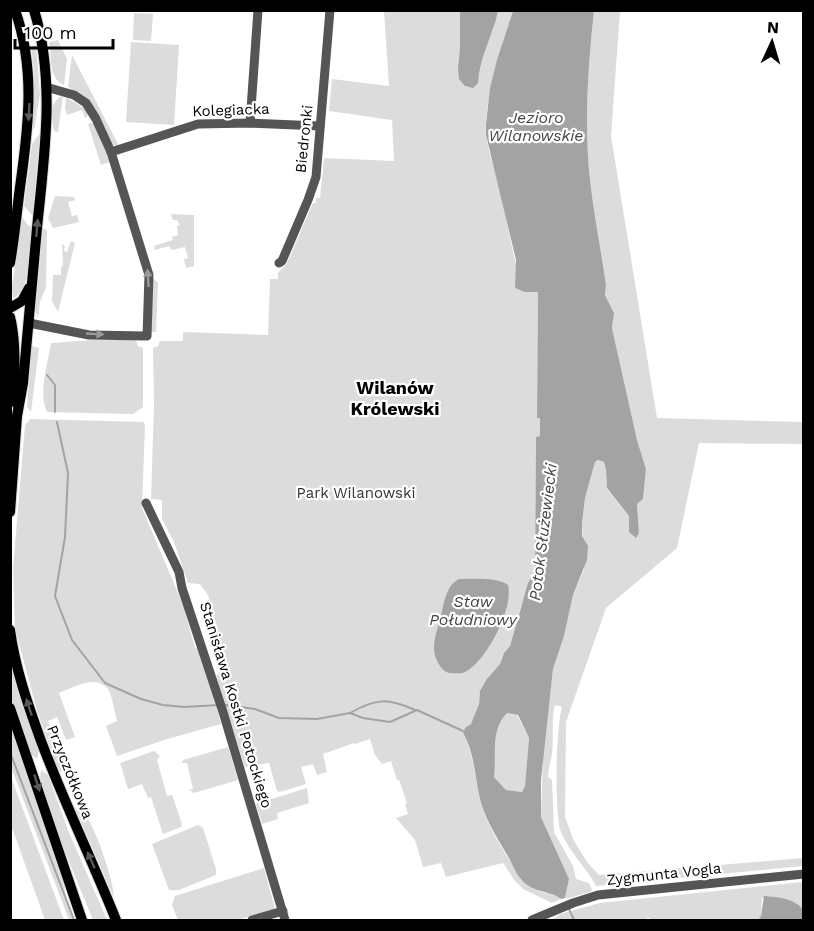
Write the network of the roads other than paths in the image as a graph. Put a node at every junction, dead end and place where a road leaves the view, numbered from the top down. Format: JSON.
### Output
{"nodes":[{"id":1,"x":15,"y":10,"type":"edge"},
{"id":2,"x":34,"y":10,"type":"edge"},
{"id":3,"x":258,"y":10,"type":"edge"},
{"id":4,"x":330,"y":10,"type":"edge"},
{"id":5,"x":46,"y":87,"type":"junction"},
{"id":6,"x":250,"y":123,"type":"junction"},
{"id":7,"x":320,"y":126,"type":"junction"},
{"id":8,"x":111,"y":152,"type":"junction"},
{"id":9,"x":16,"y":218,"type":"junction"},
{"id":10,"x":10,"y":233,"type":"edge"},
{"id":11,"x":10,"y":263,"type":"edge"},
{"id":12,"x":279,"y":263,"type":"dead end"},
{"id":13,"x":32,"y":283,"type":"junction"},
{"id":14,"x":10,"y":308,"type":"edge"},
{"id":15,"x":10,"y":317,"type":"edge"},
{"id":16,"x":29,"y":323,"type":"junction"},
{"id":17,"x":17,"y":416,"type":"junction"},
{"id":18,"x":146,"y":503,"type":"dead end"},
{"id":19,"x":10,"y":512,"type":"edge"},
{"id":20,"x":10,"y":630,"type":"edge"},
{"id":21,"x":10,"y":708,"type":"edge"},
{"id":22,"x":804,"y":874,"type":"edge"},
{"id":23,"x":284,"y":916,"type":"edge"},
{"id":24,"x":82,"y":921,"type":"edge"},
{"id":25,"x":116,"y":921,"type":"edge"},
{"id":26,"x":252,"y":921,"type":"edge"},
{"id":27,"x":531,"y":921,"type":"edge"}],
"edges":[{"from":1,"to":9,"type":"main road","one_way":true},
{"from":2,"to":5,"type":"main road"},
{"from":3,"to":6,"type":"street"},
{"from":4,"to":7,"type":"street","name":"Biedronki"},
{"from":5,"to":8,"type":"street"},
{"from":13,"to":5,"type":"main road","one_way":true},
{"from":6,"to":7,"type":"street","name":"Kolegiacka"},
{"from":6,"to":8,"type":"street","name":"Kolegiacka"},
{"from":7,"to":12,"type":"street","name":"Biedronki"},
{"from":16,"to":8,"type":"street","one_way":true},
{"from":9,"to":10,"type":"main road"},
{"from":9,"to":11,"type":"main road"},
{"from":13,"to":14,"type":"main road"},
{"from":13,"to":16,"type":"main road"},
{"from":15,"to":16,"type":"main road"},
{"from":15,"to":17,"type":"main road"},
{"from":16,"to":17,"type":"main road"},
{"from":17,"to":19,"type":"main road"},
{"from":18,"to":23,"type":"street","name":"Stanisława Kostki Potockiego"},
{"from":25,"to":20,"type":"main road","name":"Przyczółkowa","one_way":true},
{"from":21,"to":24,"type":"main road","one_way":true},
{"from":22,"to":27,"type":"street","name":"Zygmunta Vogla"},
{"from":23,"to":26,"type":"street"}]}
